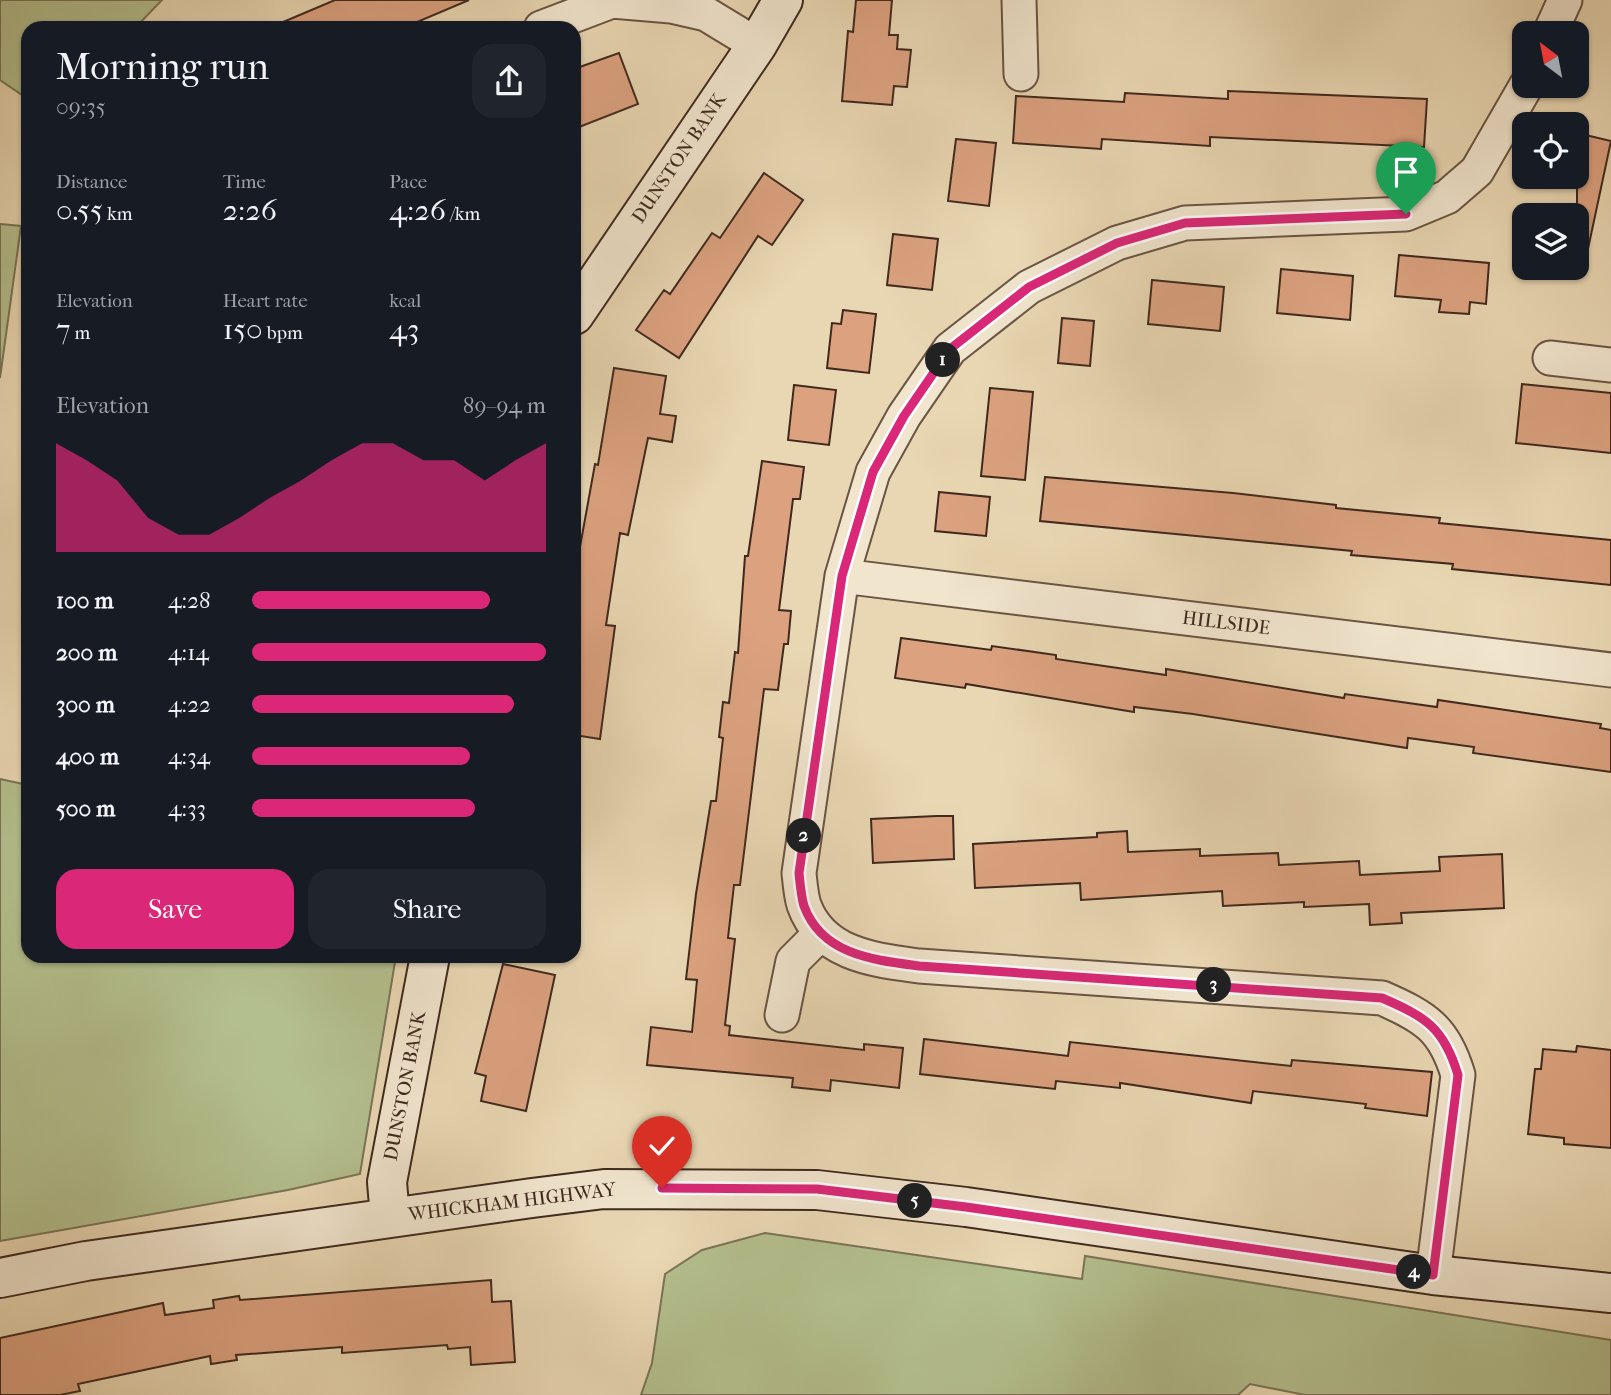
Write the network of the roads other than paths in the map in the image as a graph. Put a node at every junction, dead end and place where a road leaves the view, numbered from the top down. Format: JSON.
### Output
{"nodes":[{"id":1,"x":783,"y":0,"type":"edge"},
{"id":2,"x":1019,"y":0,"type":"edge"},
{"id":3,"x":1565,"y":0,"type":"edge"},
{"id":4,"x":559,"y":21,"type":"edge"},
{"id":5,"x":1555,"y":21,"type":"edge"},
{"id":6,"x":757,"y":45,"type":"junction"},
{"id":7,"x":1021,"y":74,"type":"dead end"},
{"id":8,"x":1519,"y":98,"type":"edge"},
{"id":9,"x":581,"y":305,"type":"edge"},
{"id":10,"x":1550,"y":358,"type":"dead end"},
{"id":11,"x":1611,"y":365,"type":"edge"},
{"id":12,"x":842,"y":576,"type":"junction"},
{"id":13,"x":1611,"y":670,"type":"edge"},
{"id":14,"x":820,"y":934,"type":"junction"},
{"id":15,"x":429,"y":963,"type":"edge"},
{"id":16,"x":782,"y":1015,"type":"dead end"},
{"id":17,"x":390,"y":1217,"type":"junction"},
{"id":18,"x":1433,"y":1275,"type":"junction"},
{"id":19,"x":0,"y":1278,"type":"edge"},
{"id":20,"x":1611,"y":1293,"type":"edge"}],
"edges":[{"from":1,"to":6,"type":"main road","name":"DUNSTON BANK"},
{"from":2,"to":7,"type":"street"},
{"from":3,"to":5,"type":"street"},
{"from":4,"to":6,"type":"street"},
{"from":6,"to":9,"type":"main road","name":"DUNSTON BANK"},
{"from":8,"to":12,"type":"street"},
{"from":10,"to":11,"type":"street"},
{"from":12,"to":13,"type":"street","name":"HILLSIDE"},
{"from":12,"to":14,"type":"street"},
{"from":14,"to":16,"type":"street"},
{"from":14,"to":18,"type":"street"},
{"from":15,"to":17,"type":"main road","name":"DUNSTON BANK"},
{"from":17,"to":18,"type":"main road","name":"WHICKHAM HIGHWAY"},
{"from":17,"to":19,"type":"main road","name":"WHICKHAM HIGHWAY"},
{"from":18,"to":20,"type":"main road","name":"WHICKHAM HIGHWAY"}]}
